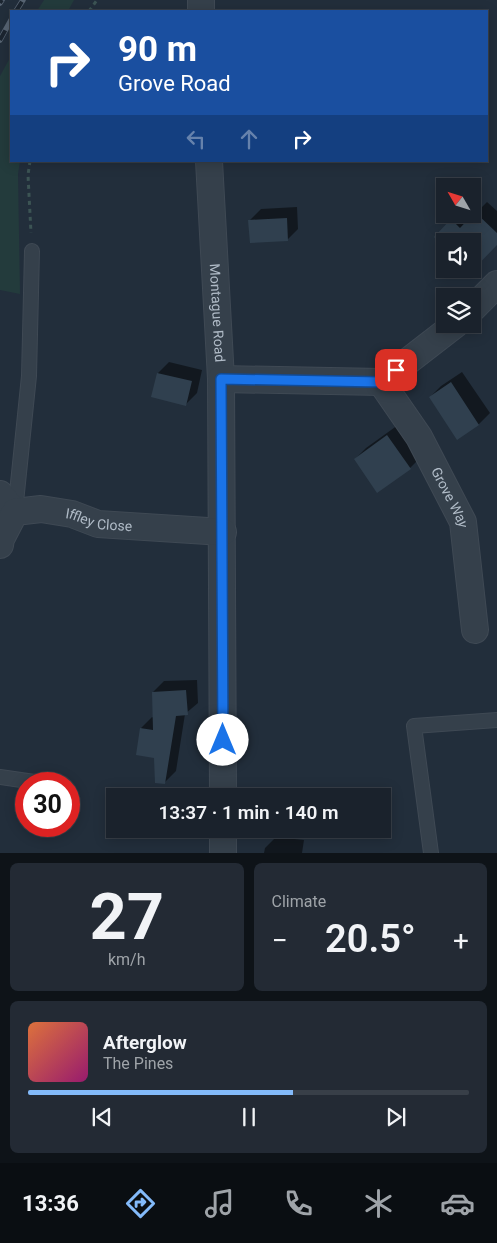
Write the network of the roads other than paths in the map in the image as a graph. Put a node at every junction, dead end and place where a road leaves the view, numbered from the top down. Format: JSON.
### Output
{"nodes":[{"id":1,"x":209,"y":162,"type":"edge"},
{"id":2,"x":32,"y":251,"type":"road end"},
{"id":3,"x":497,"y":284,"type":"edge"},
{"id":4,"x":481,"y":300,"type":"edge"},
{"id":5,"x":444,"y":333,"type":"edge"},
{"id":6,"x":221,"y":379,"type":"junction"},
{"id":7,"x":381,"y":382,"type":"junction"},
{"id":8,"x":7,"y":503,"type":"edge"},
{"id":9,"x":223,"y":532,"type":"junction"},
{"id":10,"x":0,"y":545,"type":"edge"},
{"id":11,"x":476,"y":630,"type":"dead end"},
{"id":12,"x":497,"y":720,"type":"edge"},
{"id":13,"x":0,"y":776,"type":"edge"},
{"id":14,"x":15,"y":778,"type":"edge"},
{"id":15,"x":223,"y":788,"type":"edge"},
{"id":16,"x":223,"y":838,"type":"edge"},
{"id":17,"x":223,"y":853,"type":"edge"},
{"id":18,"x":430,"y":853,"type":"edge"}],
"edges":[{"from":1,"to":6,"type":"street","name":"Montague Road"},
{"from":2,"to":8,"type":"lane"},
{"from":3,"to":4,"type":"street"},
{"from":5,"to":7,"type":"street"},
{"from":6,"to":7,"type":"street"},
{"from":6,"to":9,"type":"street","name":"Montague Road"},
{"from":7,"to":11,"type":"street","name":"Grove Way"},
{"from":8,"to":9,"type":"street","name":"Iffley Close"},
{"from":8,"to":10,"type":"street"},
{"from":9,"to":15,"type":"street","name":"Montague Road"},
{"from":12,"to":18,"type":"lane"},
{"from":13,"to":14,"type":"lane"},
{"from":16,"to":17,"type":"street"}]}
